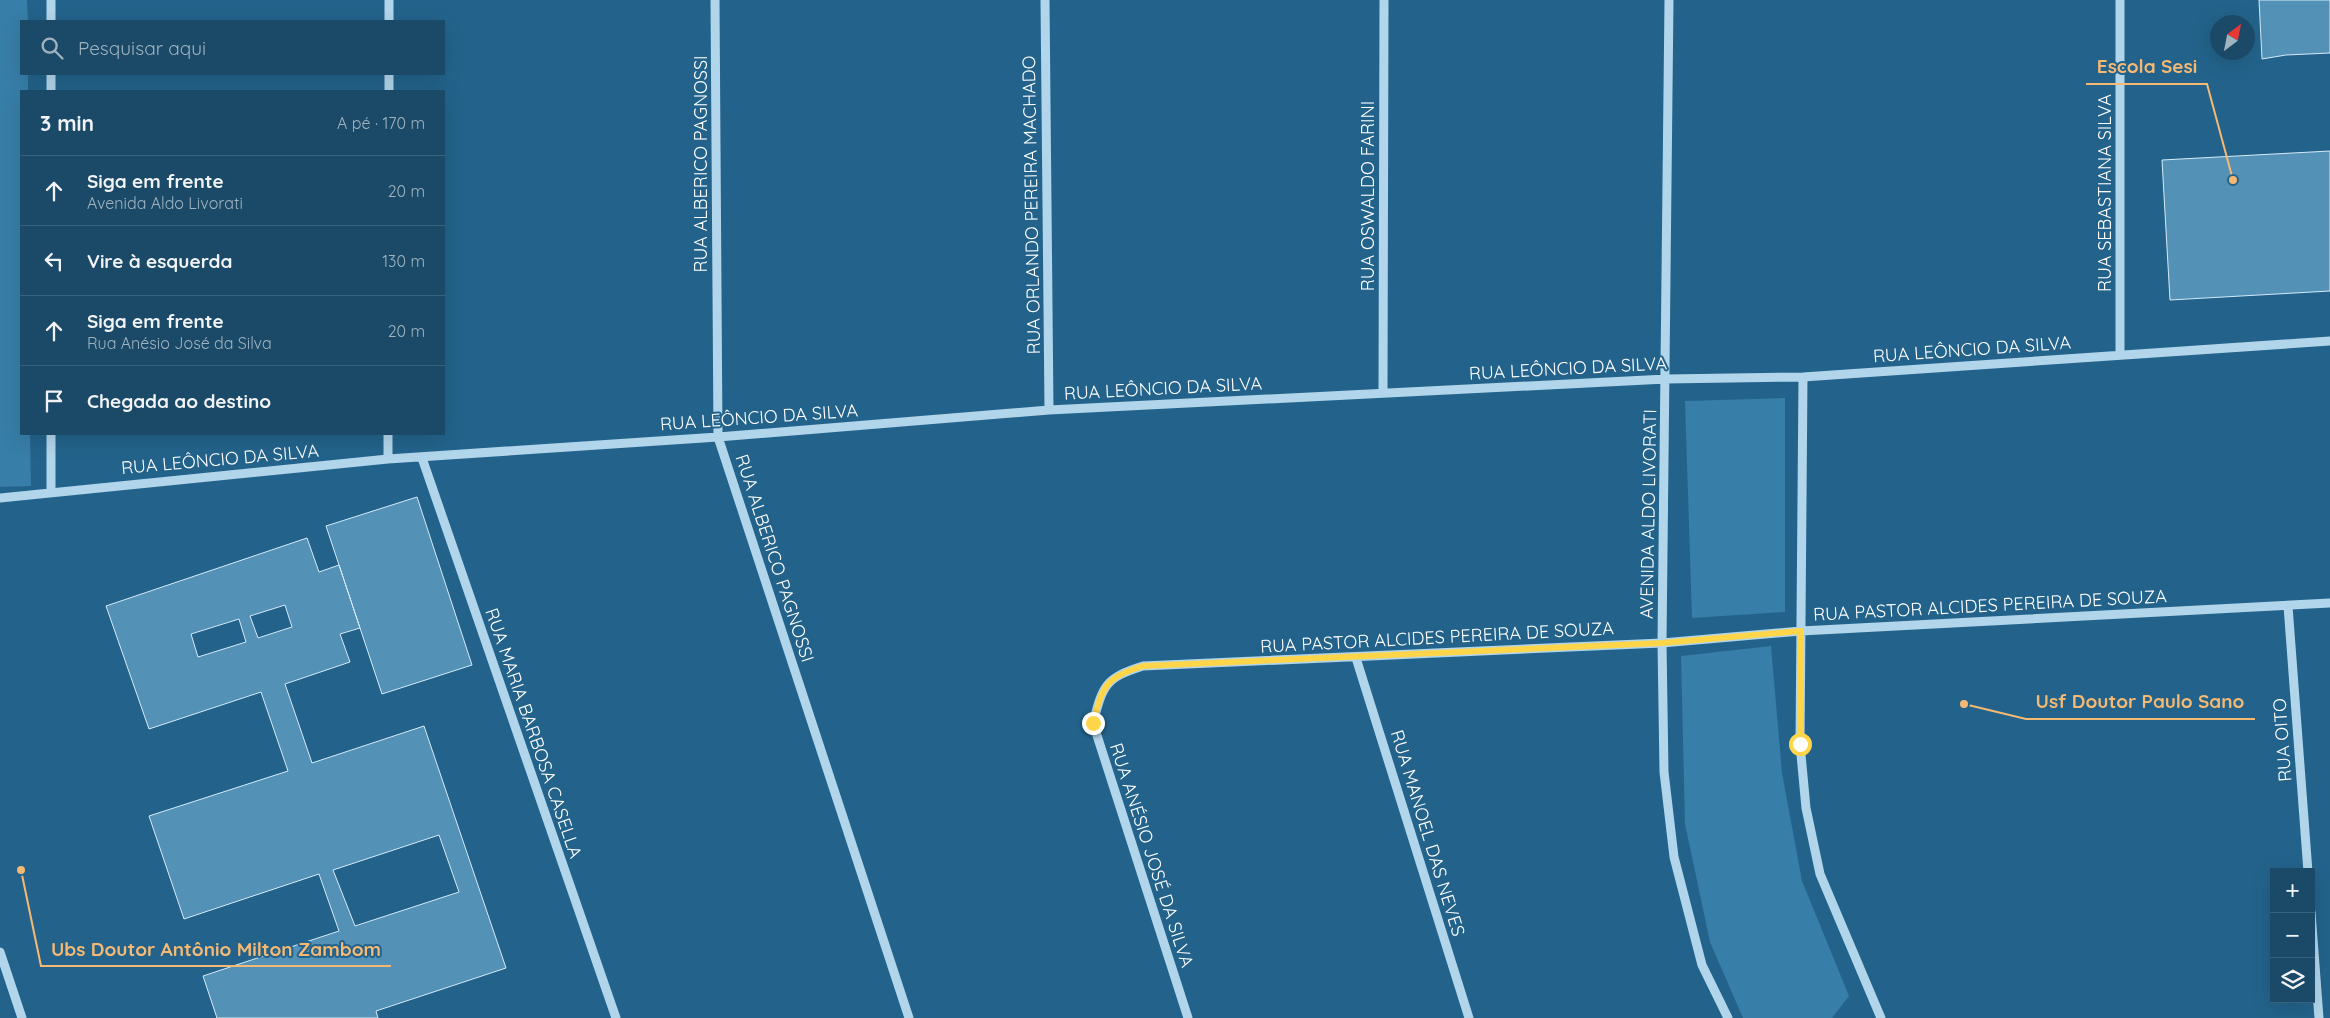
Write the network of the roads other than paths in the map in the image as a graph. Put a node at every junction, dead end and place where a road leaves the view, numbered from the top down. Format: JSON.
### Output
{"nodes":[{"id":1,"x":50,"y":0,"type":"edge"},
{"id":2,"x":389,"y":0,"type":"edge"},
{"id":3,"x":716,"y":0,"type":"edge"},
{"id":4,"x":1045,"y":0,"type":"edge"},
{"id":5,"x":1384,"y":0,"type":"edge"},
{"id":6,"x":1669,"y":0,"type":"edge"},
{"id":7,"x":2120,"y":0,"type":"edge"},
{"id":8,"x":50,"y":20,"type":"edge"},
{"id":9,"x":389,"y":20,"type":"edge"},
{"id":10,"x":51,"y":75,"type":"edge"},
{"id":11,"x":389,"y":75,"type":"edge"},
{"id":12,"x":51,"y":90,"type":"edge"},
{"id":13,"x":389,"y":90,"type":"edge"},
{"id":14,"x":2330,"y":341,"type":"edge"},
{"id":15,"x":2120,"y":355,"type":"junction"},
{"id":16,"x":1803,"y":377,"type":"junction"},
{"id":17,"x":1666,"y":379,"type":"junction"},
{"id":18,"x":1383,"y":393,"type":"junction"},
{"id":19,"x":1049,"y":410,"type":"junction"},
{"id":20,"x":51,"y":435,"type":"edge"},
{"id":21,"x":388,"y":435,"type":"edge"},
{"id":22,"x":718,"y":437,"type":"junction"},
{"id":23,"x":422,"y":458,"type":"junction"},
{"id":24,"x":388,"y":459,"type":"junction"},
{"id":25,"x":51,"y":491,"type":"junction"},
{"id":26,"x":0,"y":498,"type":"edge"},
{"id":27,"x":2330,"y":603,"type":"edge"},
{"id":28,"x":2288,"y":606,"type":"junction"},
{"id":29,"x":1801,"y":631,"type":"junction"},
{"id":30,"x":1662,"y":643,"type":"junction"},
{"id":31,"x":1356,"y":658,"type":"junction"},
{"id":32,"x":1143,"y":666,"type":"joint"},
{"id":33,"x":2308,"y":868,"type":"edge"},
{"id":34,"x":2311,"y":913,"type":"edge"},
{"id":35,"x":0,"y":952,"type":"edge"},
{"id":36,"x":22,"y":1018,"type":"edge"},
{"id":37,"x":616,"y":1018,"type":"edge"},
{"id":38,"x":909,"y":1018,"type":"edge"},
{"id":39,"x":1188,"y":1018,"type":"edge"},
{"id":40,"x":1469,"y":1018,"type":"edge"},
{"id":41,"x":1728,"y":1018,"type":"edge"},
{"id":42,"x":1881,"y":1018,"type":"edge"},
{"id":43,"x":2319,"y":1018,"type":"edge"}],
"edges":[{"from":1,"to":8,"type":"street"},
{"from":2,"to":9,"type":"street"},
{"from":3,"to":22,"type":"street","name":"RUA ALBERICO PAGNOSSI"},
{"from":4,"to":19,"type":"street","name":"RUA ORLANDO PEREIRA MACHADO"},
{"from":5,"to":18,"type":"street","name":"RUA OSWALDO FARINI"},
{"from":6,"to":17,"type":"street","name":"AVENIDA ALDO LIVORATI"},
{"from":7,"to":15,"type":"street","name":"RUA SEBASTIANA SILVA"},
{"from":10,"to":12,"type":"street"},
{"from":11,"to":13,"type":"street"},
{"from":14,"to":15,"type":"street","name":"RUA LEÔNCIO DA SILVA"},
{"from":15,"to":16,"type":"street","name":"RUA LEÔNCIO DA SILVA"},
{"from":16,"to":17,"type":"street","name":"RUA LEÔNCIO DA SILVA"},
{"from":16,"to":29,"type":"street"},
{"from":17,"to":18,"type":"street","name":"RUA LEÔNCIO DA SILVA"},
{"from":17,"to":30,"type":"street","name":"AVENIDA ALDO LIVORATI"},
{"from":18,"to":19,"type":"street","name":"RUA LEÔNCIO DA SILVA"},
{"from":19,"to":22,"type":"street","name":"RUA LEÔNCIO DA SILVA"},
{"from":20,"to":25,"type":"street"},
{"from":21,"to":24,"type":"street"},
{"from":22,"to":23,"type":"street","name":"RUA LEÔNCIO DA SILVA"},
{"from":22,"to":38,"type":"street","name":"RUA ALBERICO PAGNOSSI"},
{"from":23,"to":24,"type":"street","name":"RUA LEÔNCIO DA SILVA"},
{"from":23,"to":37,"type":"street","name":"RUA MARIA BARBOSA CASELLA"},
{"from":24,"to":25,"type":"street","name":"RUA LEÔNCIO DA SILVA"},
{"from":25,"to":26,"type":"street","name":"RUA LEÔNCIO DA SILVA"},
{"from":27,"to":28,"type":"street","name":"RUA PASTOR ALCIDES PEREIRA DE SOUZA"},
{"from":28,"to":29,"type":"street","name":"RUA PASTOR ALCIDES PEREIRA DE SOUZA"},
{"from":28,"to":33,"type":"street","name":"RUA OITO"},
{"from":29,"to":30,"type":"street","name":"RUA PASTOR ALCIDES PEREIRA DE SOUZA"},
{"from":29,"to":42,"type":"street"},
{"from":30,"to":31,"type":"street","name":"RUA PASTOR ALCIDES PEREIRA DE SOUZA"},
{"from":30,"to":41,"type":"street","name":"AVENIDA ALDO LIVORATI"},
{"from":31,"to":32,"type":"street","name":"RUA PASTOR ALCIDES PEREIRA DE SOUZA"},
{"from":31,"to":40,"type":"street","name":"RUA MANOEL DAS NEVES"},
{"from":32,"to":39,"type":"street","name":"RUA ANÉSIO JOSÉ DA SILVA"},
{"from":34,"to":43,"type":"street"},
{"from":35,"to":36,"type":"street"}]}
